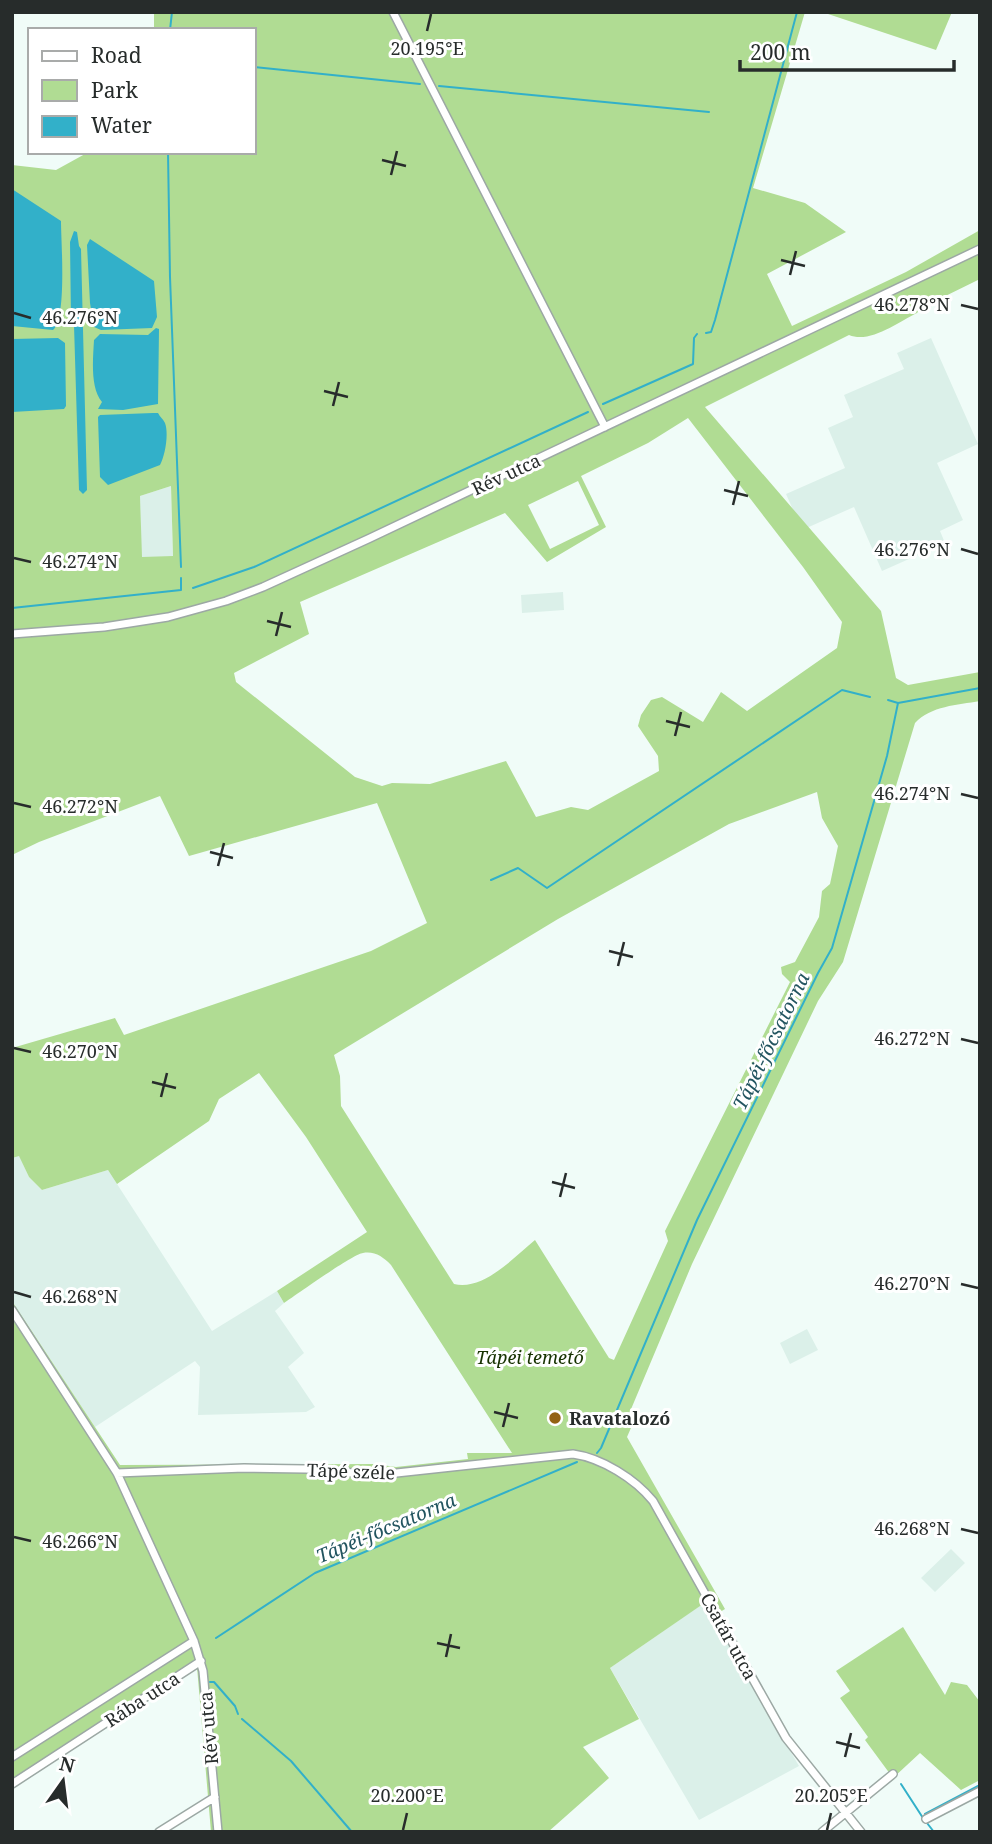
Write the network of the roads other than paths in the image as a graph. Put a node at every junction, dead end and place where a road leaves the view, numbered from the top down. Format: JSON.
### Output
{"nodes":[{"id":1,"x":393,"y":12,"type":"edge"},
{"id":2,"x":980,"y":249,"type":"edge"},
{"id":3,"x":605,"y":427,"type":"junction"},
{"id":4,"x":12,"y":634,"type":"edge"},
{"id":5,"x":12,"y":1310,"type":"edge"},
{"id":6,"x":584,"y":1456,"type":"joint"},
{"id":7,"x":117,"y":1473,"type":"junction"},
{"id":8,"x":194,"y":1641,"type":"junction"},
{"id":9,"x":201,"y":1661,"type":"junction"},
{"id":10,"x":12,"y":1757,"type":"edge"},
{"id":11,"x":893,"y":1774,"type":"dead end"},
{"id":12,"x":12,"y":1784,"type":"edge"},
{"id":13,"x":980,"y":1791,"type":"edge"},
{"id":14,"x":215,"y":1797,"type":"junction"},
{"id":15,"x":845,"y":1812,"type":"junction"},
{"id":16,"x":926,"y":1819,"type":"dead end"},
{"id":17,"x":159,"y":1832,"type":"edge"},
{"id":18,"x":218,"y":1832,"type":"edge"},
{"id":19,"x":822,"y":1832,"type":"edge"},
{"id":20,"x":861,"y":1832,"type":"edge"}],
"edges":[{"from":1,"to":3,"type":"street"},
{"from":2,"to":3,"type":"street","name":"Rév utca"},
{"from":3,"to":4,"type":"street","name":"Rév utca"},
{"from":5,"to":7,"type":"street","name":"Rév utca"},
{"from":6,"to":7,"type":"street","name":"Tápé széle"},
{"from":6,"to":15,"type":"street","name":"Csatár utca"},
{"from":7,"to":8,"type":"street","name":"Rév utca"},
{"from":8,"to":9,"type":"street","name":"Rév utca"},
{"from":8,"to":10,"type":"street"},
{"from":9,"to":12,"type":"street","name":"Rába utca"},
{"from":9,"to":14,"type":"street","name":"Rév utca"},
{"from":11,"to":15,"type":"street"},
{"from":13,"to":16,"type":"street"},
{"from":14,"to":17,"type":"street"},
{"from":14,"to":18,"type":"street","name":"Rév utca"},
{"from":15,"to":19,"type":"street"},
{"from":15,"to":20,"type":"street","name":"Csatár utca"}]}
